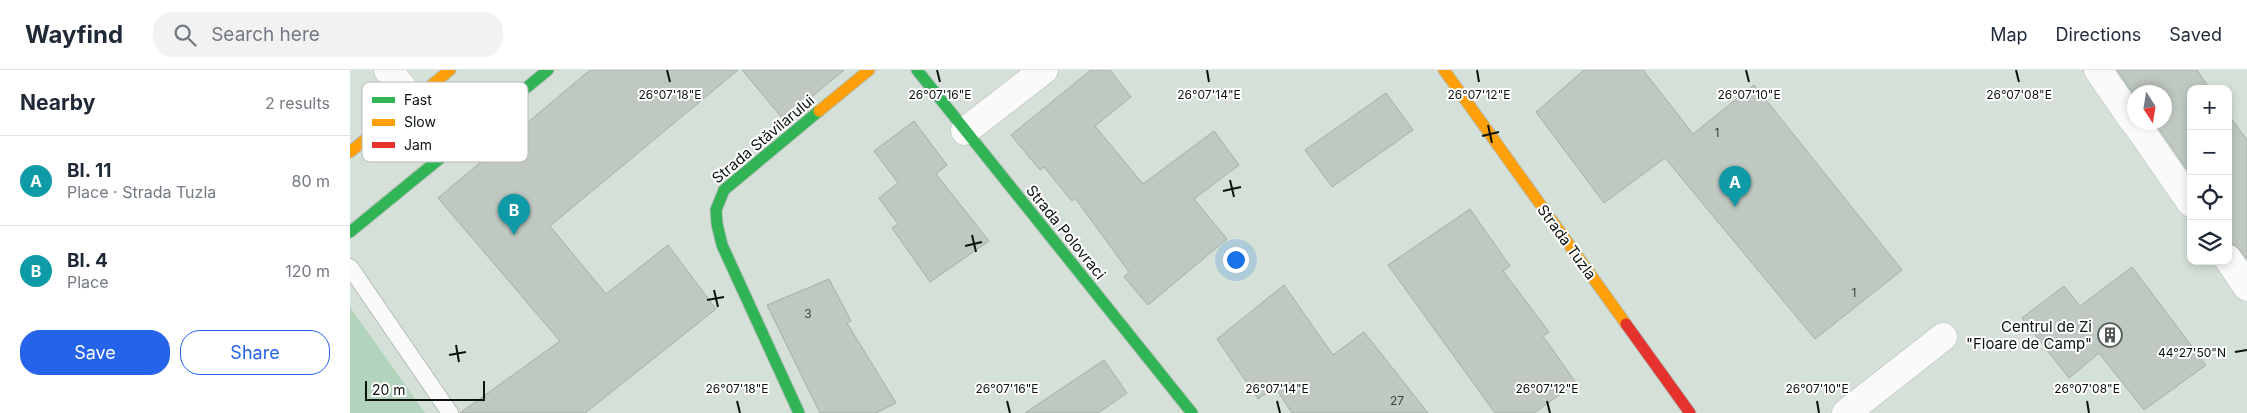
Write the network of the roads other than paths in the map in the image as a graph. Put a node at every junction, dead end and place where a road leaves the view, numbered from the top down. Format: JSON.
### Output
{"nodes":[{"id":1,"x":388,"y":70,"type":"edge"},
{"id":2,"x":450,"y":70,"type":"edge"},
{"id":3,"x":548,"y":70,"type":"edge"},
{"id":4,"x":870,"y":70,"type":"edge"},
{"id":5,"x":917,"y":70,"type":"edge"},
{"id":6,"x":1044,"y":70,"type":"edge"},
{"id":7,"x":1444,"y":70,"type":"edge"},
{"id":8,"x":2098,"y":70,"type":"edge"},
{"id":9,"x":398,"y":82,"type":"edge"},
{"id":10,"x":435,"y":82,"type":"edge"},
{"id":11,"x":528,"y":86,"type":"edge"},
{"id":12,"x":2127,"y":111,"type":"edge"},
{"id":13,"x":2140,"y":130,"type":"edge"},
{"id":14,"x":966,"y":131,"type":"junction"},
{"id":15,"x":362,"y":142,"type":"edge"},
{"id":16,"x":350,"y":152,"type":"edge"},
{"id":17,"x":436,"y":162,"type":"edge"},
{"id":18,"x":2187,"y":198,"type":"edge"},
{"id":19,"x":350,"y":232,"type":"edge"},
{"id":20,"x":2232,"y":265,"type":"edge"},
{"id":21,"x":350,"y":267,"type":"edge"},
{"id":22,"x":2247,"y":287,"type":"edge"},
{"id":23,"x":1943,"y":337,"type":"dead end"},
{"id":24,"x":450,"y":413,"type":"edge"},
{"id":25,"x":798,"y":413,"type":"edge"},
{"id":26,"x":1192,"y":413,"type":"edge"},
{"id":27,"x":1690,"y":413,"type":"edge"},
{"id":28,"x":1846,"y":413,"type":"edge"}],
"edges":[{"from":1,"to":9,"type":"street"},
{"from":2,"to":10,"type":"street"},
{"from":3,"to":11,"type":"street"},
{"from":4,"to":25,"type":"street","name":"Strada Stăvilarului"},
{"from":5,"to":14,"type":"street","name":"Strada Polovraci"},
{"from":6,"to":14,"type":"street"},
{"from":7,"to":27,"type":"street","name":"Strada Tuzla"},
{"from":8,"to":12,"type":"street"},
{"from":13,"to":18,"type":"street"},
{"from":14,"to":26,"type":"street","name":"Strada Polovraci"},
{"from":15,"to":16,"type":"street"},
{"from":17,"to":19,"type":"street"},
{"from":20,"to":22,"type":"street"},
{"from":21,"to":24,"type":"lane"},
{"from":23,"to":28,"type":"street"}]}
